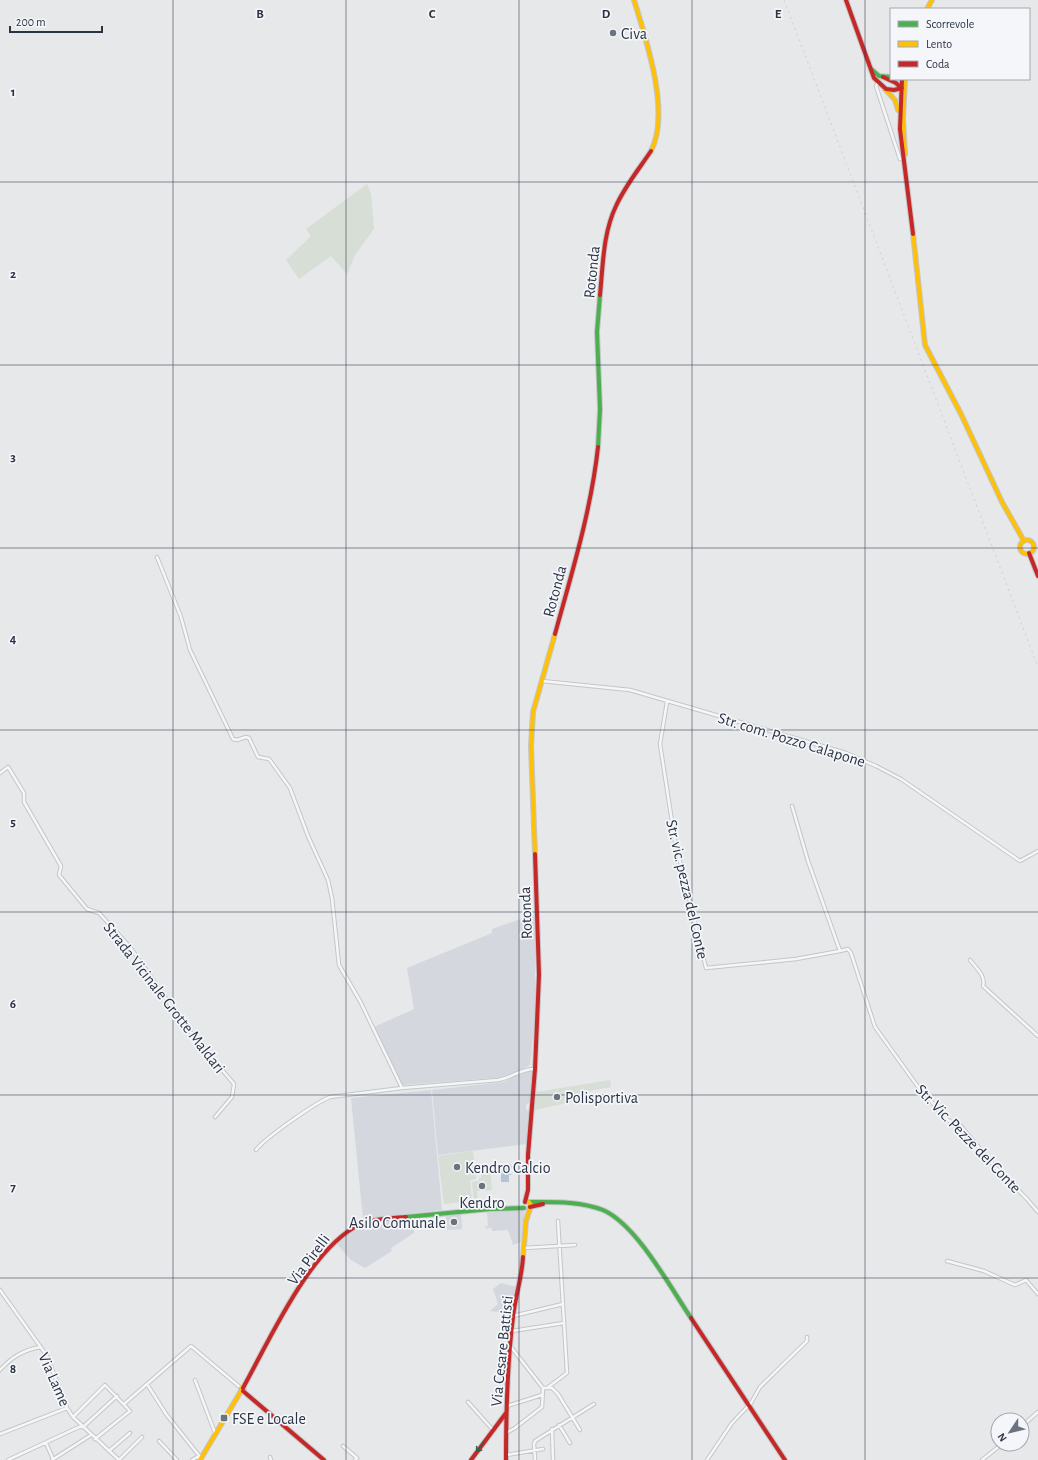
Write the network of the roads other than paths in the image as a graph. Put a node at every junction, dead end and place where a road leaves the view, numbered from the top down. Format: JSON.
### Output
{"nodes":[{"id":1,"x":634,"y":0,"type":"edge"},
{"id":2,"x":846,"y":0,"type":"edge"},
{"id":3,"x":870,"y":67,"type":"junction"},
{"id":4,"x":883,"y":77,"type":"junction"},
{"id":5,"x":890,"y":77,"type":"edge"},
{"id":6,"x":904,"y":80,"type":"edge"},
{"id":7,"x":904,"y":80,"type":"edge"},
{"id":8,"x":879,"y":83,"type":"junction"},
{"id":9,"x":901,"y":88,"type":"junction"},
{"id":10,"x":903,"y":120,"type":"junction"},
{"id":11,"x":902,"y":159,"type":"junction"},
{"id":12,"x":906,"y":170,"type":"junction"},
{"id":13,"x":1024,"y":541,"type":"junction"},
{"id":14,"x":1036,"y":547,"type":"edge"},
{"id":15,"x":1029,"y":554,"type":"junction"},
{"id":16,"x":156,"y":557,"type":"dead end"},
{"id":17,"x":1038,"y":576,"type":"edge"},
{"id":18,"x":542,"y":681,"type":"junction"},
{"id":19,"x":667,"y":702,"type":"junction"},
{"id":20,"x":0,"y":773,"type":"edge"},
{"id":21,"x":792,"y":806,"type":"dead end"},
{"id":22,"x":1038,"y":851,"type":"edge"},
{"id":23,"x":840,"y":951,"type":"junction"},
{"id":24,"x":970,"y":960,"type":"dead end"},
{"id":25,"x":1038,"y":1036,"type":"edge"},
{"id":26,"x":535,"y":1069,"type":"junction"},
{"id":27,"x":402,"y":1088,"type":"junction"},
{"id":28,"x":215,"y":1117,"type":"dead end"},
{"id":29,"x":256,"y":1150,"type":"dead end"},
{"id":30,"x":527,"y":1202,"type":"junction"},
{"id":31,"x":547,"y":1203,"type":"junction"},
{"id":32,"x":514,"y":1207,"type":"junction"},
{"id":33,"x":527,"y":1208,"type":"junction"},
{"id":34,"x":1038,"y":1212,"type":"edge"},
{"id":35,"x":558,"y":1221,"type":"dead end"},
{"id":36,"x":575,"y":1245,"type":"dead end"},
{"id":37,"x":559,"y":1246,"type":"junction"},
{"id":38,"x":524,"y":1248,"type":"junction"},
{"id":39,"x":947,"y":1261,"type":"dead end"},
{"id":40,"x":0,"y":1290,"type":"edge"},
{"id":41,"x":1038,"y":1294,"type":"edge"},
{"id":42,"x":563,"y":1304,"type":"junction"},
{"id":43,"x":513,"y":1316,"type":"junction"},
{"id":44,"x":564,"y":1323,"type":"junction"},
{"id":45,"x":512,"y":1332,"type":"junction"},
{"id":46,"x":807,"y":1337,"type":"dead end"},
{"id":47,"x":41,"y":1346,"type":"junction"},
{"id":48,"x":510,"y":1347,"type":"junction"},
{"id":49,"x":0,"y":1370,"type":"edge"},
{"id":50,"x":195,"y":1380,"type":"dead end"},
{"id":51,"x":147,"y":1384,"type":"junction"},
{"id":52,"x":543,"y":1388,"type":"junction"},
{"id":53,"x":547,"y":1388,"type":"junction"},
{"id":54,"x":242,"y":1389,"type":"junction"},
{"id":55,"x":542,"y":1395,"type":"junction"},
{"id":56,"x":117,"y":1396,"type":"junction"},
{"id":57,"x":468,"y":1402,"type":"dead end"},
{"id":58,"x":124,"y":1404,"type":"junction"},
{"id":59,"x":594,"y":1404,"type":"dead end"},
{"id":60,"x":748,"y":1405,"type":"junction"},
{"id":61,"x":507,"y":1406,"type":"junction"},
{"id":62,"x":68,"y":1408,"type":"junction"},
{"id":63,"x":1038,"y":1412,"type":"edge"},
{"id":64,"x":506,"y":1413,"type":"junction"},
{"id":65,"x":73,"y":1417,"type":"junction"},
{"id":66,"x":572,"y":1417,"type":"junction"},
{"id":67,"x":1030,"y":1419,"type":"edge"},
{"id":68,"x":559,"y":1425,"type":"junction"},
{"id":69,"x":83,"y":1427,"type":"junction"},
{"id":70,"x":552,"y":1429,"type":"junction"},
{"id":71,"x":493,"y":1430,"type":"junction"},
{"id":72,"x":580,"y":1430,"type":"dead end"},
{"id":73,"x":130,"y":1433,"type":"dead end"},
{"id":74,"x":506,"y":1433,"type":"junction"},
{"id":75,"x":0,"y":1434,"type":"edge"},
{"id":76,"x":215,"y":1434,"type":"junction"},
{"id":77,"x":91,"y":1435,"type":"junction"},
{"id":78,"x":142,"y":1437,"type":"dead end"},
{"id":79,"x":95,"y":1439,"type":"junction"},
{"id":80,"x":159,"y":1441,"type":"dead end"},
{"id":81,"x":46,"y":1442,"type":"junction"},
{"id":82,"x":570,"y":1442,"type":"dead end"},
{"id":83,"x":343,"y":1446,"type":"dead end"},
{"id":84,"x":543,"y":1449,"type":"dead end"},
{"id":85,"x":534,"y":1450,"type":"junction"},
{"id":86,"x":109,"y":1451,"type":"junction"},
{"id":87,"x":992,"y":1452,"type":"edge"},
{"id":88,"x":506,"y":1458,"type":"edge"},
{"id":89,"x":201,"y":1459,"type":"edge"},
{"id":90,"x":8,"y":1460,"type":"edge"},
{"id":91,"x":53,"y":1460,"type":"edge"},
{"id":92,"x":119,"y":1460,"type":"edge"},
{"id":93,"x":177,"y":1460,"type":"edge"},
{"id":94,"x":192,"y":1460,"type":"edge"},
{"id":95,"x":324,"y":1460,"type":"edge"},
{"id":96,"x":355,"y":1460,"type":"edge"},
{"id":97,"x":471,"y":1460,"type":"edge"},
{"id":98,"x":535,"y":1460,"type":"edge"},
{"id":99,"x":553,"y":1460,"type":"edge"},
{"id":100,"x":707,"y":1460,"type":"edge"},
{"id":101,"x":785,"y":1460,"type":"edge"},
{"id":102,"x":982,"y":1460,"type":"edge"}],
"edges":[{"from":1,"to":18,"type":"main road","name":"Rotonda"},
{"from":2,"to":3,"type":"main road"},
{"from":3,"to":4,"type":"main road"},
{"from":3,"to":8,"type":"main road"},
{"from":4,"to":5,"type":"main road"},
{"from":4,"to":9,"type":"main road"},
{"from":6,"to":9,"type":"main road"},
{"from":7,"to":10,"type":"main road"},
{"from":8,"to":9,"type":"main road"},
{"from":8,"to":11,"type":"street"},
{"from":8,"to":11,"type":"main road"},
{"from":9,"to":10,"type":"main road"},
{"from":9,"to":11,"type":"main road"},
{"from":10,"to":12,"type":"main road"},
{"from":11,"to":12,"type":"main road"},
{"from":12,"to":13,"type":"main road"},
{"from":13,"to":14,"type":"main road"},
{"from":13,"to":15,"type":"main road"},
{"from":14,"to":15,"type":"main road"},
{"from":15,"to":17,"type":"main road"},
{"from":16,"to":27,"type":"street"},
{"from":18,"to":19,"type":"street","name":"Str. com. Pozzo Calapone"},
{"from":18,"to":26,"type":"main road","name":"Rotonda"},
{"from":19,"to":22,"type":"street","name":"Str. com. Pozzo Calapone"},
{"from":19,"to":23,"type":"street","name":"Str. vic. pezza del Conte"},
{"from":20,"to":28,"type":"street","name":"Strada Vicinale Grotte Maldari"},
{"from":21,"to":23,"type":"street"},
{"from":23,"to":34,"type":"street","name":"Str. Vic. Pezze del Conte"},
{"from":24,"to":25,"type":"street"},
{"from":26,"to":27,"type":"street"},
{"from":26,"to":30,"type":"main road","name":"Rotonda"},
{"from":27,"to":29,"type":"street"},
{"from":30,"to":31,"type":"main road"},
{"from":30,"to":32,"type":"main road","name":"Via Pirelli"},
{"from":30,"to":33,"type":"main road"},
{"from":30,"to":33,"type":"main road"},
{"from":31,"to":33,"type":"main road","name":"Via Pirelli"},
{"from":31,"to":60,"type":"main road"},
{"from":32,"to":33,"type":"main road","name":"Via Pirelli"},
{"from":32,"to":54,"type":"main road","name":"Via Pirelli"},
{"from":33,"to":38,"type":"main road","name":"Via Cesare Battisti"},
{"from":35,"to":37,"type":"street"},
{"from":36,"to":37,"type":"street"},
{"from":37,"to":38,"type":"street"},
{"from":37,"to":42,"type":"street"},
{"from":38,"to":43,"type":"main road","name":"Via Cesare Battisti"},
{"from":39,"to":41,"type":"street"},
{"from":40,"to":47,"type":"street","name":"Via Lame"},
{"from":42,"to":43,"type":"street"},
{"from":42,"to":44,"type":"street"},
{"from":43,"to":45,"type":"main road","name":"Via Cesare Battisti"},
{"from":44,"to":45,"type":"street"},
{"from":44,"to":53,"type":"street"},
{"from":45,"to":48,"type":"main road","name":"Via Cesare Battisti"},
{"from":46,"to":60,"type":"street"},
{"from":47,"to":49,"type":"street"},
{"from":47,"to":62,"type":"street","name":"Via Lame"},
{"from":48,"to":52,"type":"street"},
{"from":48,"to":61,"type":"main road","name":"Via Cesare Battisti"},
{"from":50,"to":76,"type":"street"},
{"from":51,"to":54,"type":"street"},
{"from":51,"to":58,"type":"street"},
{"from":51,"to":89,"type":"street"},
{"from":52,"to":53,"type":"street"},
{"from":52,"to":55,"type":"street"},
{"from":53,"to":66,"type":"street"},
{"from":54,"to":76,"type":"main road","name":"Via Pirelli"},
{"from":54,"to":95,"type":"main road"},
{"from":55,"to":61,"type":"street"},
{"from":55,"to":74,"type":"street"},
{"from":56,"to":58,"type":"street"},
{"from":56,"to":65,"type":"street"},
{"from":56,"to":69,"type":"street"},
{"from":57,"to":71,"type":"street"},
{"from":58,"to":79,"type":"street"},
{"from":59,"to":66,"type":"street"},
{"from":60,"to":100,"type":"street"},
{"from":60,"to":101,"type":"main road"},
{"from":61,"to":64,"type":"main road","name":"Via Cesare Battisti"},
{"from":62,"to":65,"type":"street","name":"Via Lame"},
{"from":62,"to":75,"type":"street"},
{"from":63,"to":67,"type":"street"},
{"from":64,"to":71,"type":"main road"},
{"from":64,"to":74,"type":"main road","name":"Via Cesare Battisti"},
{"from":65,"to":69,"type":"street","name":"Via Lame"},
{"from":66,"to":68,"type":"street"},
{"from":66,"to":72,"type":"street"},
{"from":68,"to":70,"type":"street"},
{"from":68,"to":82,"type":"street"},
{"from":69,"to":77,"type":"street","name":"Via Lame"},
{"from":69,"to":81,"type":"street"},
{"from":70,"to":85,"type":"street"},
{"from":70,"to":99,"type":"street"},
{"from":71,"to":97,"type":"main road","one_way":true},
{"from":73,"to":86,"type":"street"},
{"from":74,"to":88,"type":"main road","name":"Via Cesare Battisti"},
{"from":76,"to":89,"type":"main road","name":"Via Pirelli"},
{"from":77,"to":79,"type":"street","name":"Via Lame"},
{"from":77,"to":91,"type":"street"},
{"from":78,"to":92,"type":"street"},
{"from":79,"to":86,"type":"street","name":"Via Lame"},
{"from":80,"to":93,"type":"street"},
{"from":81,"to":90,"type":"street"},
{"from":81,"to":91,"type":"street"},
{"from":83,"to":96,"type":"street"},
{"from":84,"to":85,"type":"street"},
{"from":85,"to":88,"type":"street"},
{"from":85,"to":98,"type":"street"},
{"from":86,"to":92,"type":"street","name":"Via Lame"},
{"from":87,"to":102,"type":"street"},
{"from":89,"to":94,"type":"street"}]}
